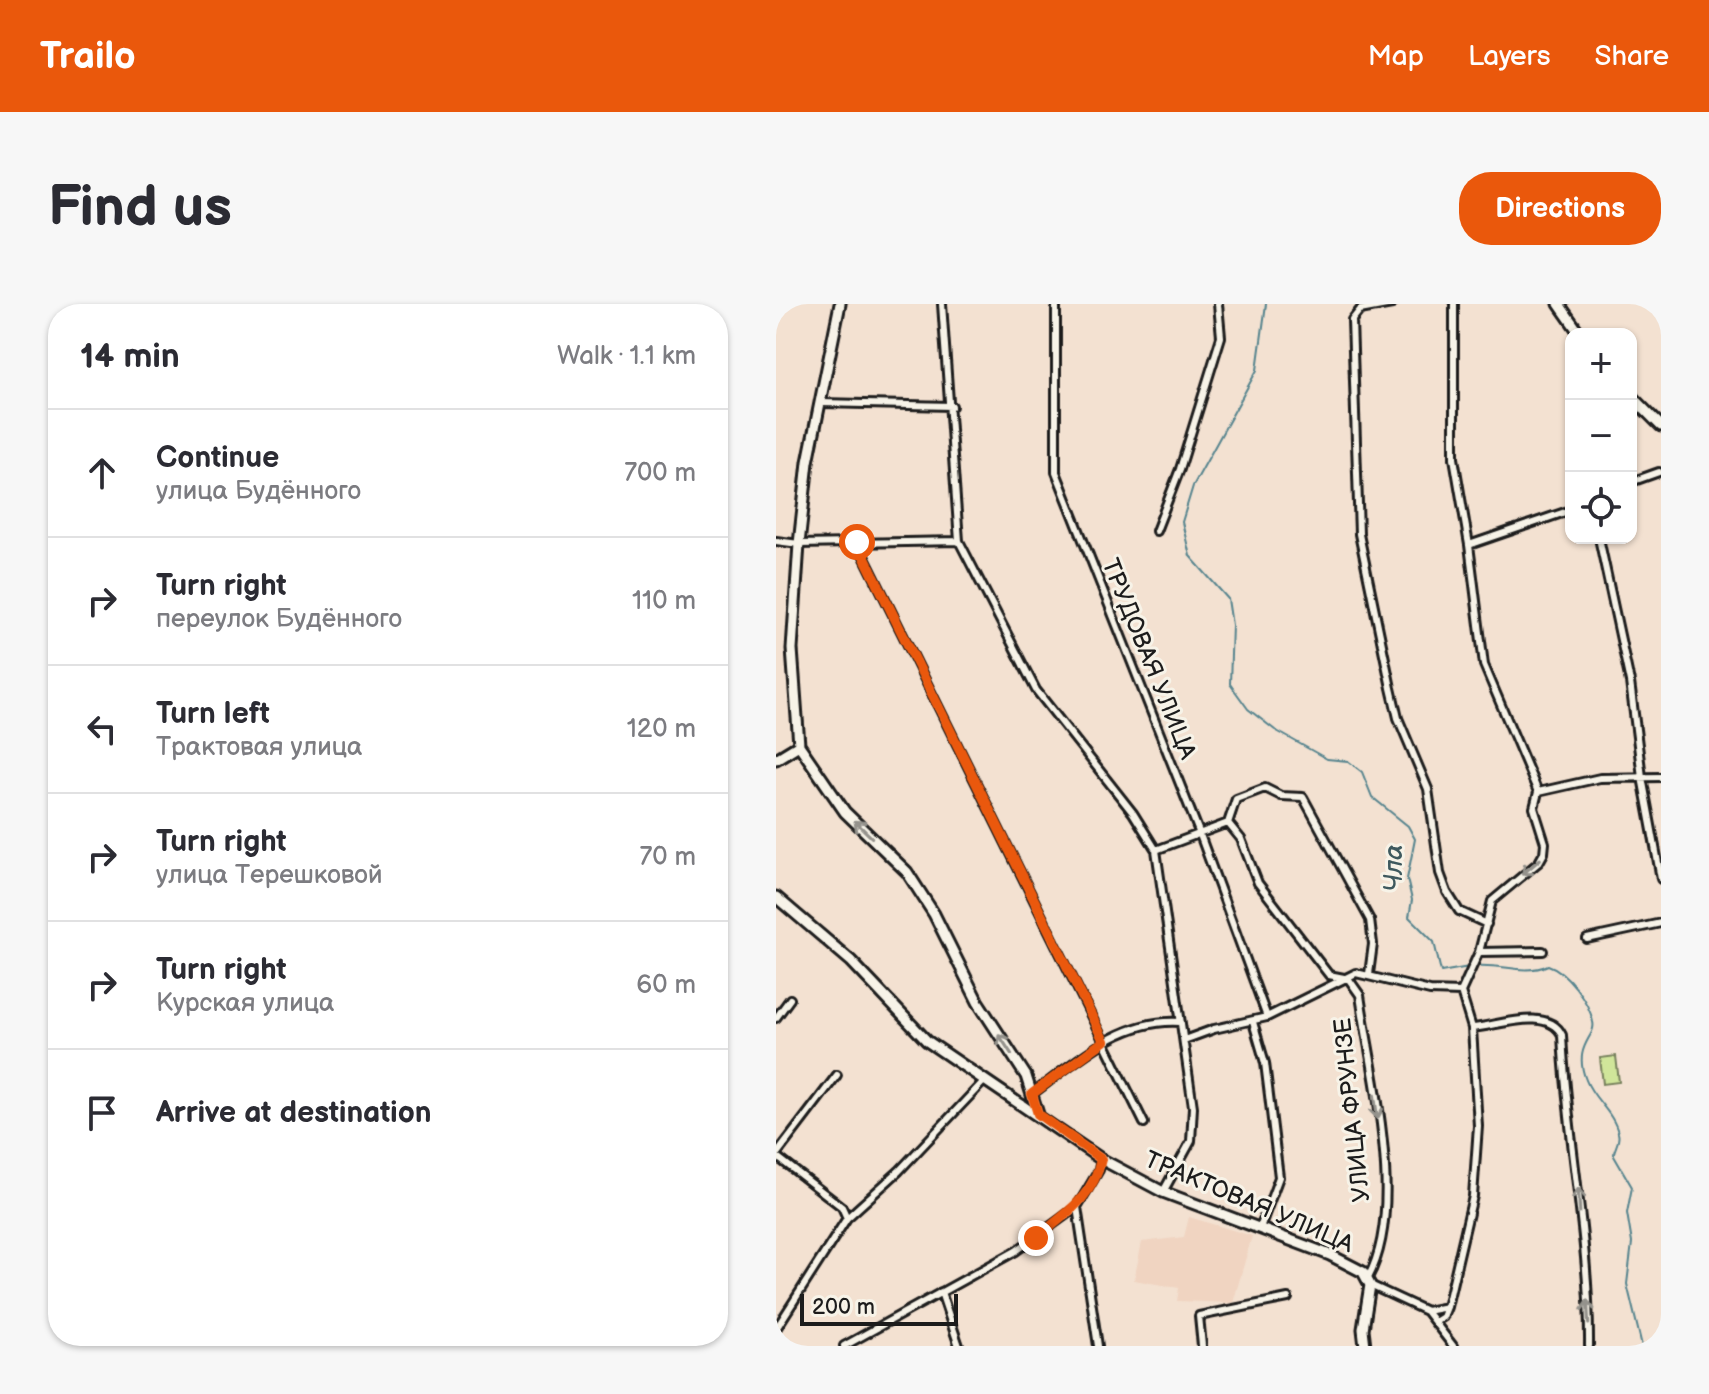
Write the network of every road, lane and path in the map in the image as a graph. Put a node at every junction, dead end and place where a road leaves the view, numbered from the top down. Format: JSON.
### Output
{"nodes":[{"id":1,"x":840,"y":304,"type":"edge"},
{"id":2,"x":942,"y":304,"type":"edge"},
{"id":3,"x":1056,"y":304,"type":"edge"},
{"id":4,"x":1218,"y":304,"type":"edge"},
{"id":5,"x":1392,"y":304,"type":"edge"},
{"id":6,"x":1454,"y":304,"type":"edge"},
{"id":7,"x":1559,"y":304,"type":"edge"},
{"id":8,"x":1576,"y":328,"type":"edge"},
{"id":9,"x":1635,"y":400,"type":"edge"},
{"id":10,"x":821,"y":403,"type":"junction"},
{"id":11,"x":952,"y":406,"type":"junction"},
{"id":12,"x":1661,"y":426,"type":"edge"},
{"id":13,"x":1660,"y":473,"type":"edge"},
{"id":14,"x":1637,"y":480,"type":"edge"},
{"id":15,"x":1565,"y":512,"type":"edge"},
{"id":16,"x":1156,"y":531,"type":"dead end"},
{"id":17,"x":776,"y":541,"type":"edge"},
{"id":18,"x":959,"y":541,"type":"junction"},
{"id":19,"x":857,"y":542,"type":"junction"},
{"id":20,"x":799,"y":544,"type":"junction"},
{"id":21,"x":1600,"y":544,"type":"edge"},
{"id":22,"x":1469,"y":545,"type":"junction"},
{"id":23,"x":799,"y":745,"type":"junction"},
{"id":24,"x":776,"y":759,"type":"edge"},
{"id":25,"x":1642,"y":777,"type":"junction"},
{"id":26,"x":1661,"y":777,"type":"edge"},
{"id":27,"x":1538,"y":792,"type":"junction"},
{"id":28,"x":1228,"y":823,"type":"junction"},
{"id":29,"x":1199,"y":832,"type":"junction"},
{"id":30,"x":1156,"y":850,"type":"junction"},
{"id":31,"x":1661,"y":879,"type":"edge"},
{"id":32,"x":776,"y":897,"type":"edge"},
{"id":33,"x":1661,"y":923,"type":"edge"},
{"id":34,"x":1487,"y":924,"type":"junction"},
{"id":35,"x":1587,"y":939,"type":"dead end"},
{"id":36,"x":1543,"y":951,"type":"dead end"},
{"id":37,"x":1479,"y":952,"type":"junction"},
{"id":38,"x":1369,"y":974,"type":"junction"},
{"id":39,"x":1348,"y":978,"type":"junction"},
{"id":40,"x":1461,"y":992,"type":"junction"},
{"id":41,"x":790,"y":999,"type":"dead end"},
{"id":42,"x":1267,"y":1017,"type":"junction"},
{"id":43,"x":776,"y":1018,"type":"edge"},
{"id":44,"x":1180,"y":1022,"type":"junction"},
{"id":45,"x":1253,"y":1022,"type":"junction"},
{"id":46,"x":1472,"y":1028,"type":"junction"},
{"id":47,"x":1184,"y":1040,"type":"junction"},
{"id":48,"x":1104,"y":1041,"type":"junction"},
{"id":49,"x":837,"y":1075,"type":"dead end"},
{"id":50,"x":985,"y":1080,"type":"junction"},
{"id":51,"x":1032,"y":1094,"type":"junction"},
{"id":52,"x":1038,"y":1114,"type":"junction"},
{"id":53,"x":1144,"y":1123,"type":"dead end"},
{"id":54,"x":776,"y":1156,"type":"edge"},
{"id":55,"x":1101,"y":1159,"type":"junction"},
{"id":56,"x":1163,"y":1192,"type":"junction"},
{"id":57,"x":1077,"y":1207,"type":"junction"},
{"id":58,"x":847,"y":1218,"type":"junction"},
{"id":59,"x":1260,"y":1228,"type":"junction"},
{"id":60,"x":1369,"y":1282,"type":"junction"},
{"id":61,"x":941,"y":1292,"type":"junction"},
{"id":62,"x":1288,"y":1298,"type":"dead end"},
{"id":63,"x":1447,"y":1307,"type":"junction"},
{"id":64,"x":1426,"y":1311,"type":"junction"},
{"id":65,"x":1435,"y":1322,"type":"junction"},
{"id":66,"x":776,"y":1329,"type":"edge"},
{"id":67,"x":844,"y":1346,"type":"edge"},
{"id":68,"x":959,"y":1346,"type":"edge"},
{"id":69,"x":1098,"y":1346,"type":"edge"},
{"id":70,"x":1202,"y":1346,"type":"edge"},
{"id":71,"x":1365,"y":1346,"type":"edge"},
{"id":72,"x":1453,"y":1346,"type":"edge"},
{"id":73,"x":1589,"y":1346,"type":"edge"}],
"edges":[{"from":1,"to":10,"type":"street"},
{"from":2,"to":11,"type":"street"},
{"from":3,"to":29,"type":"street","name":"ТРУДОВАЯ УЛИЦА"},
{"from":4,"to":16,"type":"street"},
{"from":5,"to":34,"type":"street"},
{"from":6,"to":22,"type":"street"},
{"from":7,"to":8,"type":"street"},
{"from":9,"to":12,"type":"street"},
{"from":10,"to":11,"type":"street"},
{"from":10,"to":20,"type":"street"},
{"from":11,"to":18,"type":"street"},
{"from":13,"to":14,"type":"street"},
{"from":15,"to":22,"type":"street"},
{"from":17,"to":20,"type":"street"},
{"from":18,"to":19,"type":"street"},
{"from":18,"to":30,"type":"street"},
{"from":19,"to":20,"type":"street"},
{"from":19,"to":48,"type":"street"},
{"from":20,"to":23,"type":"street"},
{"from":21,"to":25,"type":"street"},
{"from":22,"to":27,"type":"street"},
{"from":23,"to":24,"type":"street"},
{"from":51,"to":23,"type":"street","one_way":true},
{"from":25,"to":26,"type":"street"},
{"from":25,"to":27,"type":"street"},
{"from":25,"to":31,"type":"street"},
{"from":27,"to":34,"type":"street","one_way":true},
{"from":28,"to":29,"type":"street"},
{"from":28,"to":38,"type":"street"},
{"from":28,"to":39,"type":"street"},
{"from":29,"to":30,"type":"street"},
{"from":29,"to":42,"type":"street","name":"ТРУДОВАЯ УЛИЦА"},
{"from":30,"to":44,"type":"street"},
{"from":32,"to":50,"type":"street","name":"ТРАКТОВАЯ УЛИЦА"},
{"from":33,"to":35,"type":"street"},
{"from":34,"to":37,"type":"street"},
{"from":36,"to":37,"type":"street"},
{"from":37,"to":40,"type":"street"},
{"from":38,"to":39,"type":"street"},
{"from":38,"to":40,"type":"street"},
{"from":39,"to":42,"type":"street"},
{"from":39,"to":60,"type":"street","name":"УЛИЦА ФРУНЗЕ","one_way":true},
{"from":40,"to":46,"type":"street"},
{"from":41,"to":43,"type":"street"},
{"from":42,"to":45,"type":"street"},
{"from":44,"to":47,"type":"street"},
{"from":44,"to":48,"type":"street"},
{"from":45,"to":47,"type":"street"},
{"from":45,"to":59,"type":"street"},
{"from":46,"to":63,"type":"street"},
{"from":73,"to":46,"type":"street","one_way":true},
{"from":47,"to":56,"type":"street"},
{"from":48,"to":51,"type":"street"},
{"from":48,"to":53,"type":"street"},
{"from":49,"to":54,"type":"street"},
{"from":50,"to":52,"type":"street","name":"ТРАКТОВАЯ УЛИЦА"},
{"from":50,"to":58,"type":"street"},
{"from":51,"to":52,"type":"street"},
{"from":52,"to":55,"type":"street","name":"ТРАКТОВАЯ УЛИЦА"},
{"from":54,"to":58,"type":"street"},
{"from":55,"to":56,"type":"street","name":"ТРАКТОВАЯ УЛИЦА"},
{"from":55,"to":57,"type":"street"},
{"from":56,"to":59,"type":"street","name":"ТРАКТОВАЯ УЛИЦА"},
{"from":57,"to":61,"type":"street"},
{"from":57,"to":69,"type":"street"},
{"from":58,"to":66,"type":"street"},
{"from":59,"to":60,"type":"street","name":"ТРАКТОВАЯ УЛИЦА"},
{"from":60,"to":64,"type":"street"},
{"from":60,"to":71,"type":"street","name":"УЛИЦА ФРУНЗЕ"},
{"from":61,"to":67,"type":"street"},
{"from":61,"to":68,"type":"street"},
{"from":62,"to":70,"type":"street"},
{"from":63,"to":64,"type":"street"},
{"from":63,"to":65,"type":"street"},
{"from":64,"to":65,"type":"street"},
{"from":65,"to":72,"type":"street"}]}
